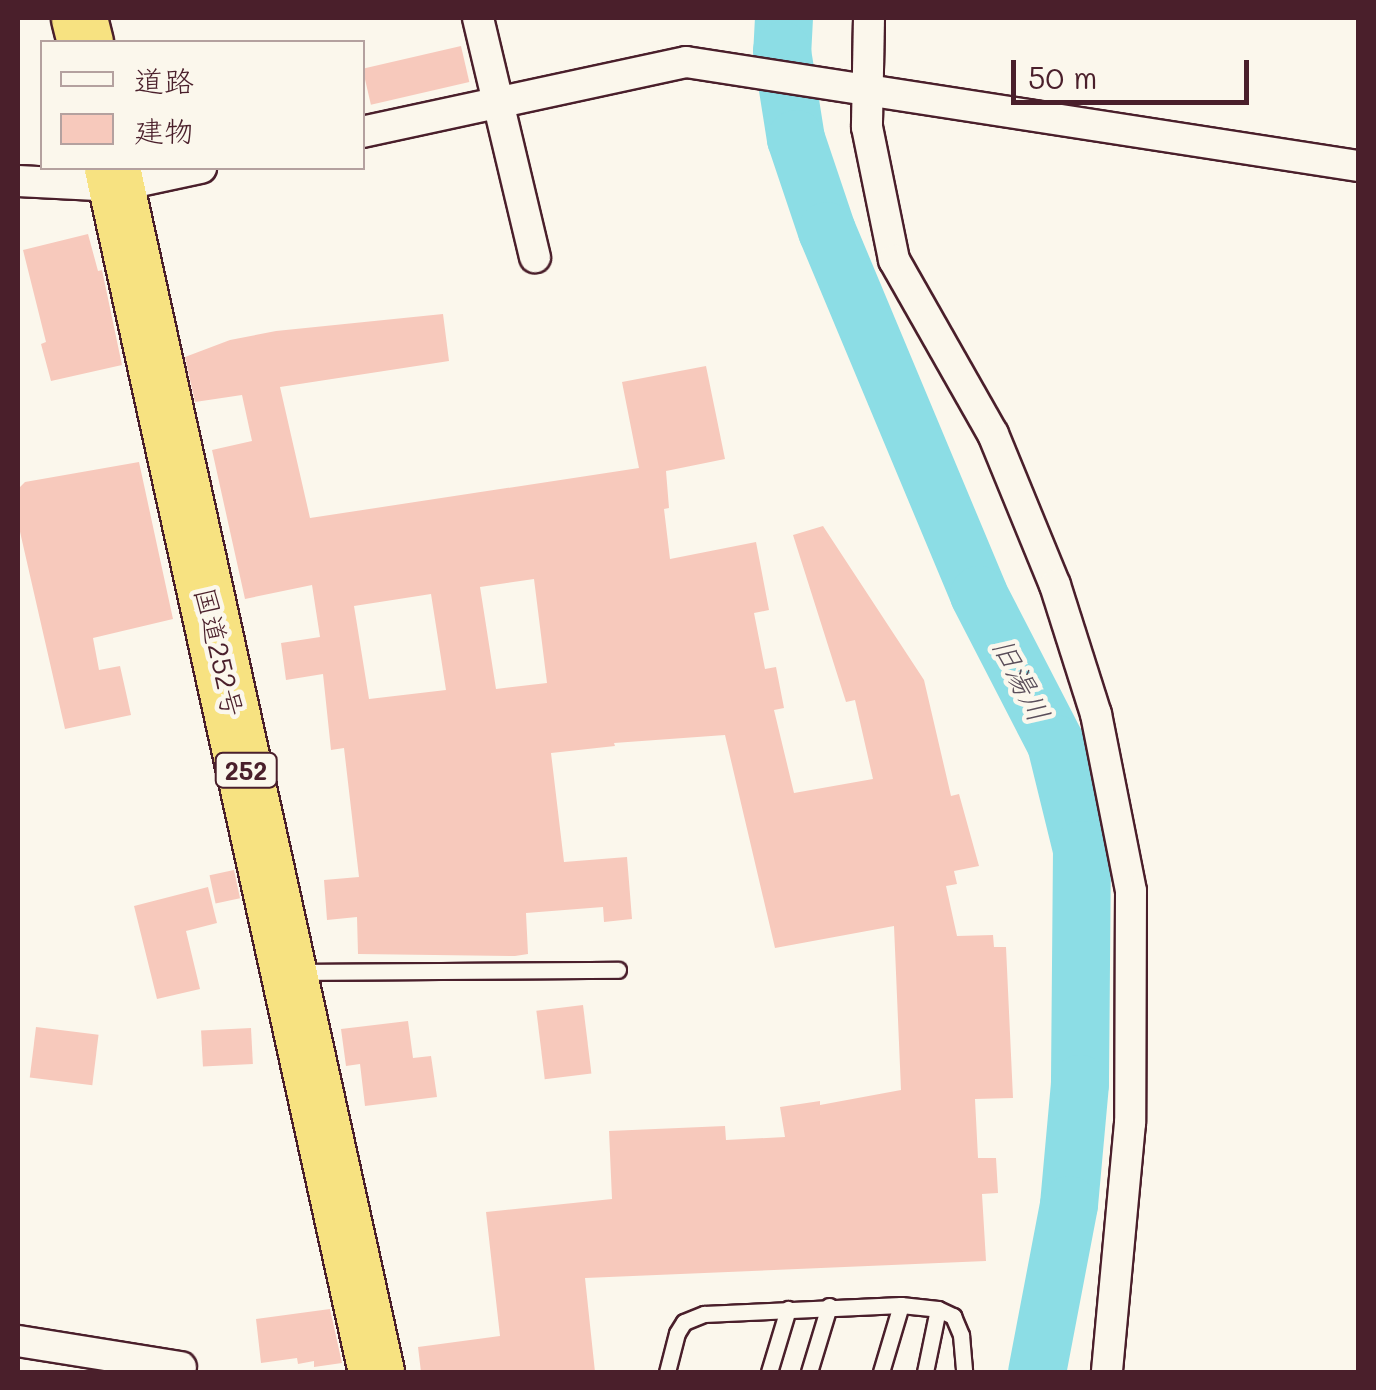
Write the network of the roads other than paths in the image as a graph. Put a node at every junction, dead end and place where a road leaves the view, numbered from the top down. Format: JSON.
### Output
{"nodes":[{"id":1,"x":478,"y":18,"type":"edge"},
{"id":2,"x":869,"y":18,"type":"edge"},
{"id":3,"x":866,"y":89,"type":"junction"},
{"id":4,"x":497,"y":103,"type":"junction"},
{"id":5,"x":365,"y":131,"type":"edge"},
{"id":6,"x":1358,"y":166,"type":"edge"},
{"id":7,"x":182,"y":170,"type":"edge"},
{"id":8,"x":114,"y":177,"type":"edge"},
{"id":9,"x":18,"y":181,"type":"edge"},
{"id":10,"x":535,"y":257,"type":"dead end"},
{"id":11,"x":618,"y":970,"type":"dead end"},
{"id":12,"x":291,"y":972,"type":"junction"},
{"id":13,"x":900,"y":1305,"type":"junction"},
{"id":14,"x":828,"y":1306,"type":"junction"},
{"id":15,"x":788,"y":1308,"type":"junction"},
{"id":16,"x":938,"y":1309,"type":"junction"},
{"id":17,"x":18,"y":1341,"type":"edge"},
{"id":18,"x":181,"y":1368,"type":"dead end"},
{"id":19,"x":376,"y":1372,"type":"edge"},
{"id":20,"x":667,"y":1372,"type":"edge"},
{"id":21,"x":769,"y":1372,"type":"edge"},
{"id":22,"x":809,"y":1372,"type":"edge"},
{"id":23,"x":881,"y":1372,"type":"edge"},
{"id":24,"x":925,"y":1372,"type":"edge"},
{"id":25,"x":964,"y":1372,"type":"edge"},
{"id":26,"x":1106,"y":1372,"type":"edge"}],
"edges":[{"from":1,"to":4,"type":"street"},
{"from":2,"to":3,"type":"street"},
{"from":3,"to":4,"type":"street"},
{"from":3,"to":6,"type":"street"},
{"from":3,"to":26,"type":"street"},
{"from":4,"to":5,"type":"street"},
{"from":4,"to":10,"type":"street"},
{"from":7,"to":8,"type":"street"},
{"from":8,"to":9,"type":"street"},
{"from":8,"to":12,"type":"highway","name":"国道252号","number":"252"},
{"from":11,"to":12,"type":"lane"},
{"from":12,"to":19,"type":"highway","name":"国道252号","number":"252"},
{"from":13,"to":14,"type":"lane"},
{"from":13,"to":16,"type":"lane"},
{"from":13,"to":23,"type":"lane"},
{"from":14,"to":15,"type":"lane"},
{"from":14,"to":22,"type":"lane"},
{"from":15,"to":20,"type":"lane"},
{"from":15,"to":21,"type":"lane"},
{"from":16,"to":24,"type":"lane"},
{"from":16,"to":25,"type":"lane"},
{"from":17,"to":18,"type":"street"}]}
